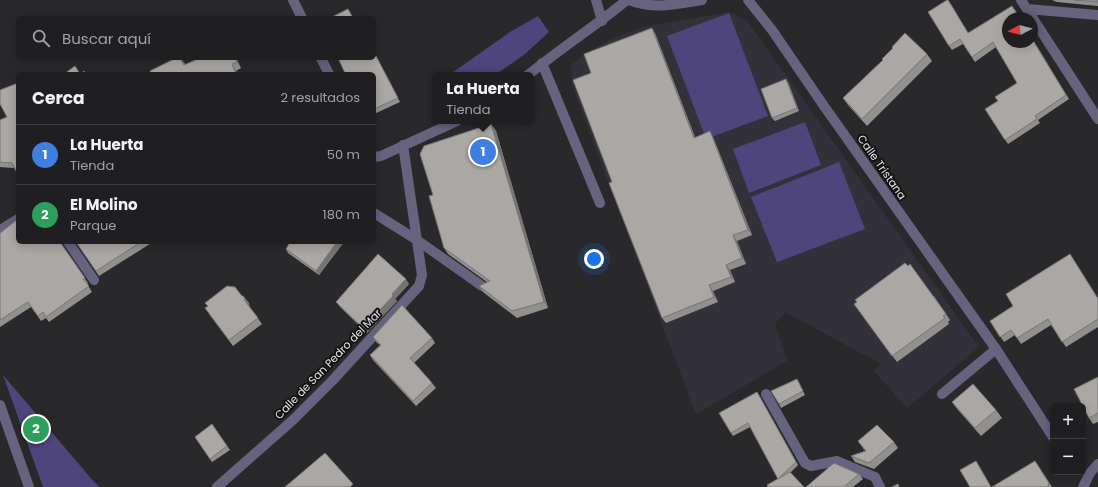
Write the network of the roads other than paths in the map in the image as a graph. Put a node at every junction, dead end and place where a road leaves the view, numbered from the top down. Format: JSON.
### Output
{"nodes":[{"id":1,"x":293,"y":0,"type":"edge"},
{"id":2,"x":596,"y":0,"type":"edge"},
{"id":3,"x":628,"y":0,"type":"edge"},
{"id":4,"x":702,"y":0,"type":"edge"},
{"id":5,"x":748,"y":0,"type":"edge"},
{"id":6,"x":1021,"y":0,"type":"edge"},
{"id":7,"x":1027,"y":9,"type":"junction"},
{"id":8,"x":1098,"y":15,"type":"edge"},
{"id":9,"x":301,"y":16,"type":"edge"},
{"id":10,"x":602,"y":20,"type":"junction"},
{"id":11,"x":322,"y":60,"type":"edge"},
{"id":12,"x":542,"y":63,"type":"junction"},
{"id":13,"x":328,"y":72,"type":"edge"},
{"id":14,"x":532,"y":72,"type":"edge"},
{"id":15,"x":1098,"y":119,"type":"edge"},
{"id":16,"x":450,"y":124,"type":"edge"},
{"id":17,"x":404,"y":145,"type":"junction"},
{"id":18,"x":376,"y":157,"type":"edge"},
{"id":19,"x":600,"y":203,"type":"dead end"},
{"id":20,"x":376,"y":214,"type":"edge"},
{"id":21,"x":16,"y":220,"type":"edge"},
{"id":22,"x":0,"y":230,"type":"edge"},
{"id":23,"x":417,"y":240,"type":"junction"},
{"id":24,"x":69,"y":244,"type":"edge"},
{"id":25,"x":94,"y":280,"type":"edge"},
{"id":26,"x":482,"y":286,"type":"edge"},
{"id":27,"x":996,"y":349,"type":"junction"},
{"id":28,"x":766,"y":394,"type":"dead end"},
{"id":29,"x":942,"y":394,"type":"dead end"},
{"id":30,"x":0,"y":405,"type":"edge"},
{"id":31,"x":1050,"y":432,"type":"edge"},
{"id":32,"x":1098,"y":464,"type":"edge"},
{"id":33,"x":1086,"y":471,"type":"edge"},
{"id":34,"x":1085,"y":475,"type":"edge"},
{"id":35,"x":29,"y":487,"type":"edge"},
{"id":36,"x":217,"y":487,"type":"edge"},
{"id":37,"x":880,"y":487,"type":"edge"},
{"id":38,"x":1082,"y":487,"type":"edge"}],
"edges":[{"from":1,"to":9,"type":"street"},
{"from":2,"to":10,"type":"street"},
{"from":3,"to":4,"type":"street"},
{"from":3,"to":10,"type":"street"},
{"from":5,"to":27,"type":"street","name":"Calle Tristana"},
{"from":6,"to":7,"type":"street"},
{"from":7,"to":8,"type":"street"},
{"from":7,"to":15,"type":"street"},
{"from":10,"to":12,"type":"street"},
{"from":11,"to":13,"type":"street"},
{"from":12,"to":14,"type":"street"},
{"from":12,"to":19,"type":"street"},
{"from":16,"to":17,"type":"street"},
{"from":17,"to":18,"type":"street"},
{"from":17,"to":23,"type":"street","name":"Calle de San Pedro del Mar"},
{"from":20,"to":23,"type":"street"},
{"from":21,"to":22,"type":"street"},
{"from":23,"to":26,"type":"street"},
{"from":23,"to":36,"type":"street","name":"Calle de San Pedro del Mar"},
{"from":24,"to":25,"type":"street"},
{"from":27,"to":29,"type":"street"},
{"from":27,"to":31,"type":"street","name":"Calle Tristana"},
{"from":28,"to":37,"type":"street"},
{"from":30,"to":35,"type":"street"},
{"from":32,"to":33,"type":"street"},
{"from":34,"to":38,"type":"street"}]}
